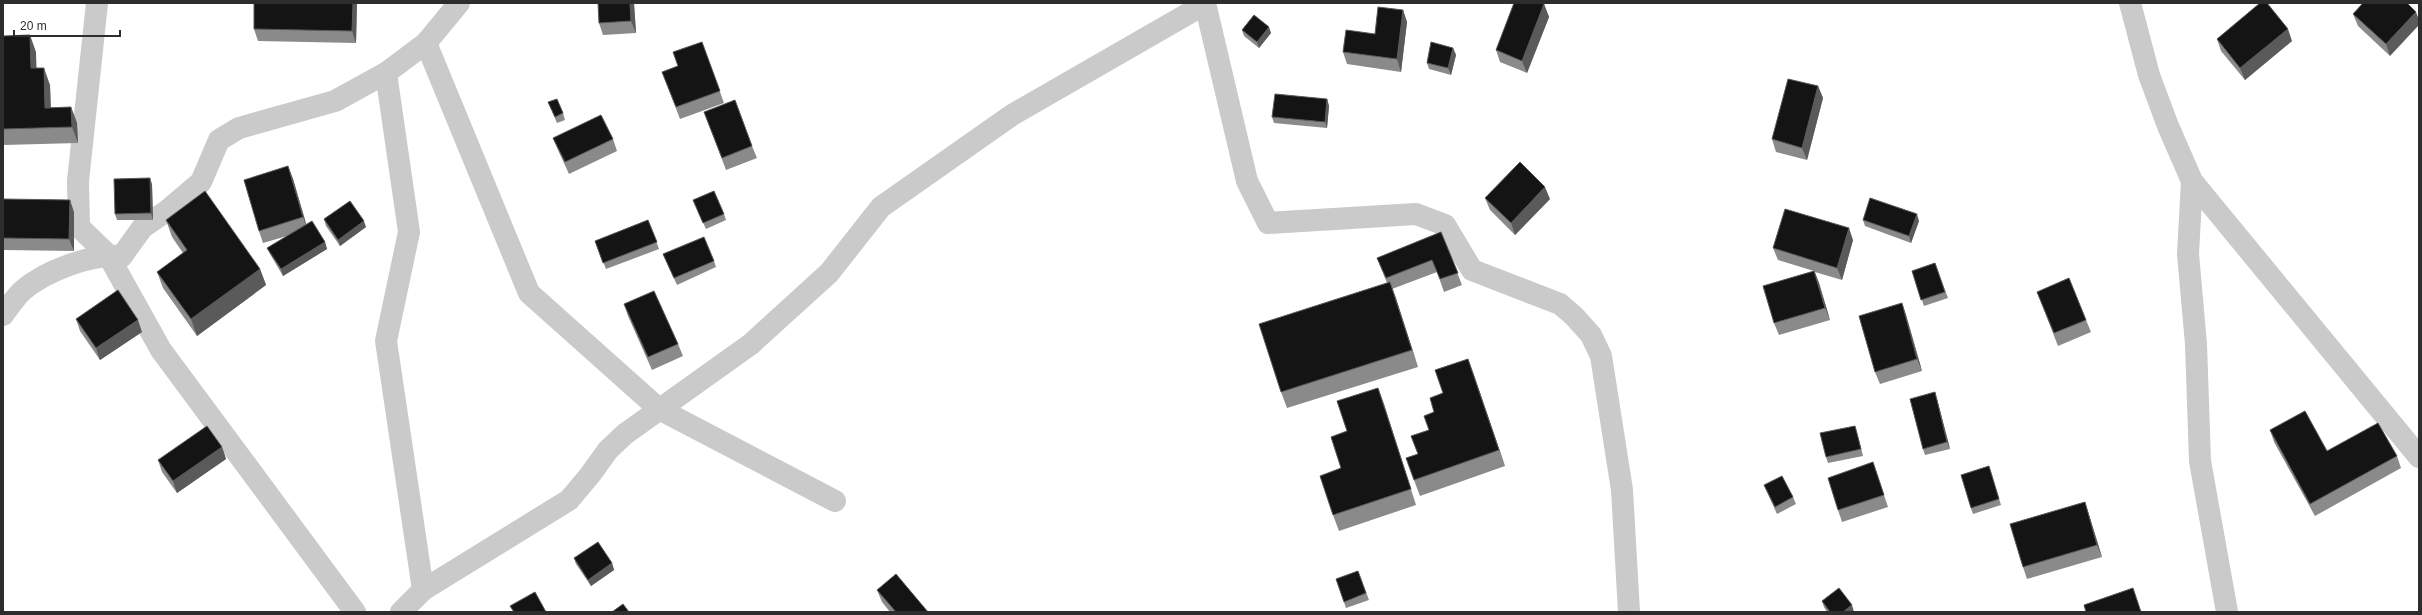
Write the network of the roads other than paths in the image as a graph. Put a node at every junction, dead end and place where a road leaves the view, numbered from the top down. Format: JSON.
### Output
{"nodes":[{"id":1,"x":97,"y":3,"type":"edge"},
{"id":2,"x":459,"y":3,"type":"edge"},
{"id":3,"x":2130,"y":3,"type":"edge"},
{"id":4,"x":1205,"y":4,"type":"edge"},
{"id":5,"x":426,"y":43,"type":"junction"},
{"id":6,"x":386,"y":73,"type":"junction"},
{"id":7,"x":2192,"y":181,"type":"junction"},
{"id":8,"x":108,"y":255,"type":"junction"},
{"id":9,"x":3,"y":315,"type":"edge"},
{"id":10,"x":659,"y":409,"type":"junction"},
{"id":11,"x":2419,"y":457,"type":"edge"},
{"id":12,"x":835,"y":501,"type":"dead end"},
{"id":13,"x":423,"y":590,"type":"junction"},
{"id":14,"x":355,"y":612,"type":"edge"},
{"id":15,"x":400,"y":612,"type":"edge"},
{"id":16,"x":1629,"y":612,"type":"edge"},
{"id":17,"x":2227,"y":612,"type":"edge"}],
"edges":[{"from":1,"to":8,"type":"street"},
{"from":2,"to":5,"type":"street"},
{"from":3,"to":7,"type":"street"},
{"from":4,"to":10,"type":"street"},
{"from":4,"to":16,"type":"street"},
{"from":5,"to":6,"type":"street"},
{"from":5,"to":10,"type":"street"},
{"from":6,"to":8,"type":"street"},
{"from":6,"to":13,"type":"street"},
{"from":7,"to":11,"type":"street"},
{"from":7,"to":17,"type":"street"},
{"from":8,"to":9,"type":"street"},
{"from":8,"to":14,"type":"street"},
{"from":10,"to":12,"type":"street"},
{"from":10,"to":13,"type":"street"},
{"from":13,"to":15,"type":"street"}]}
